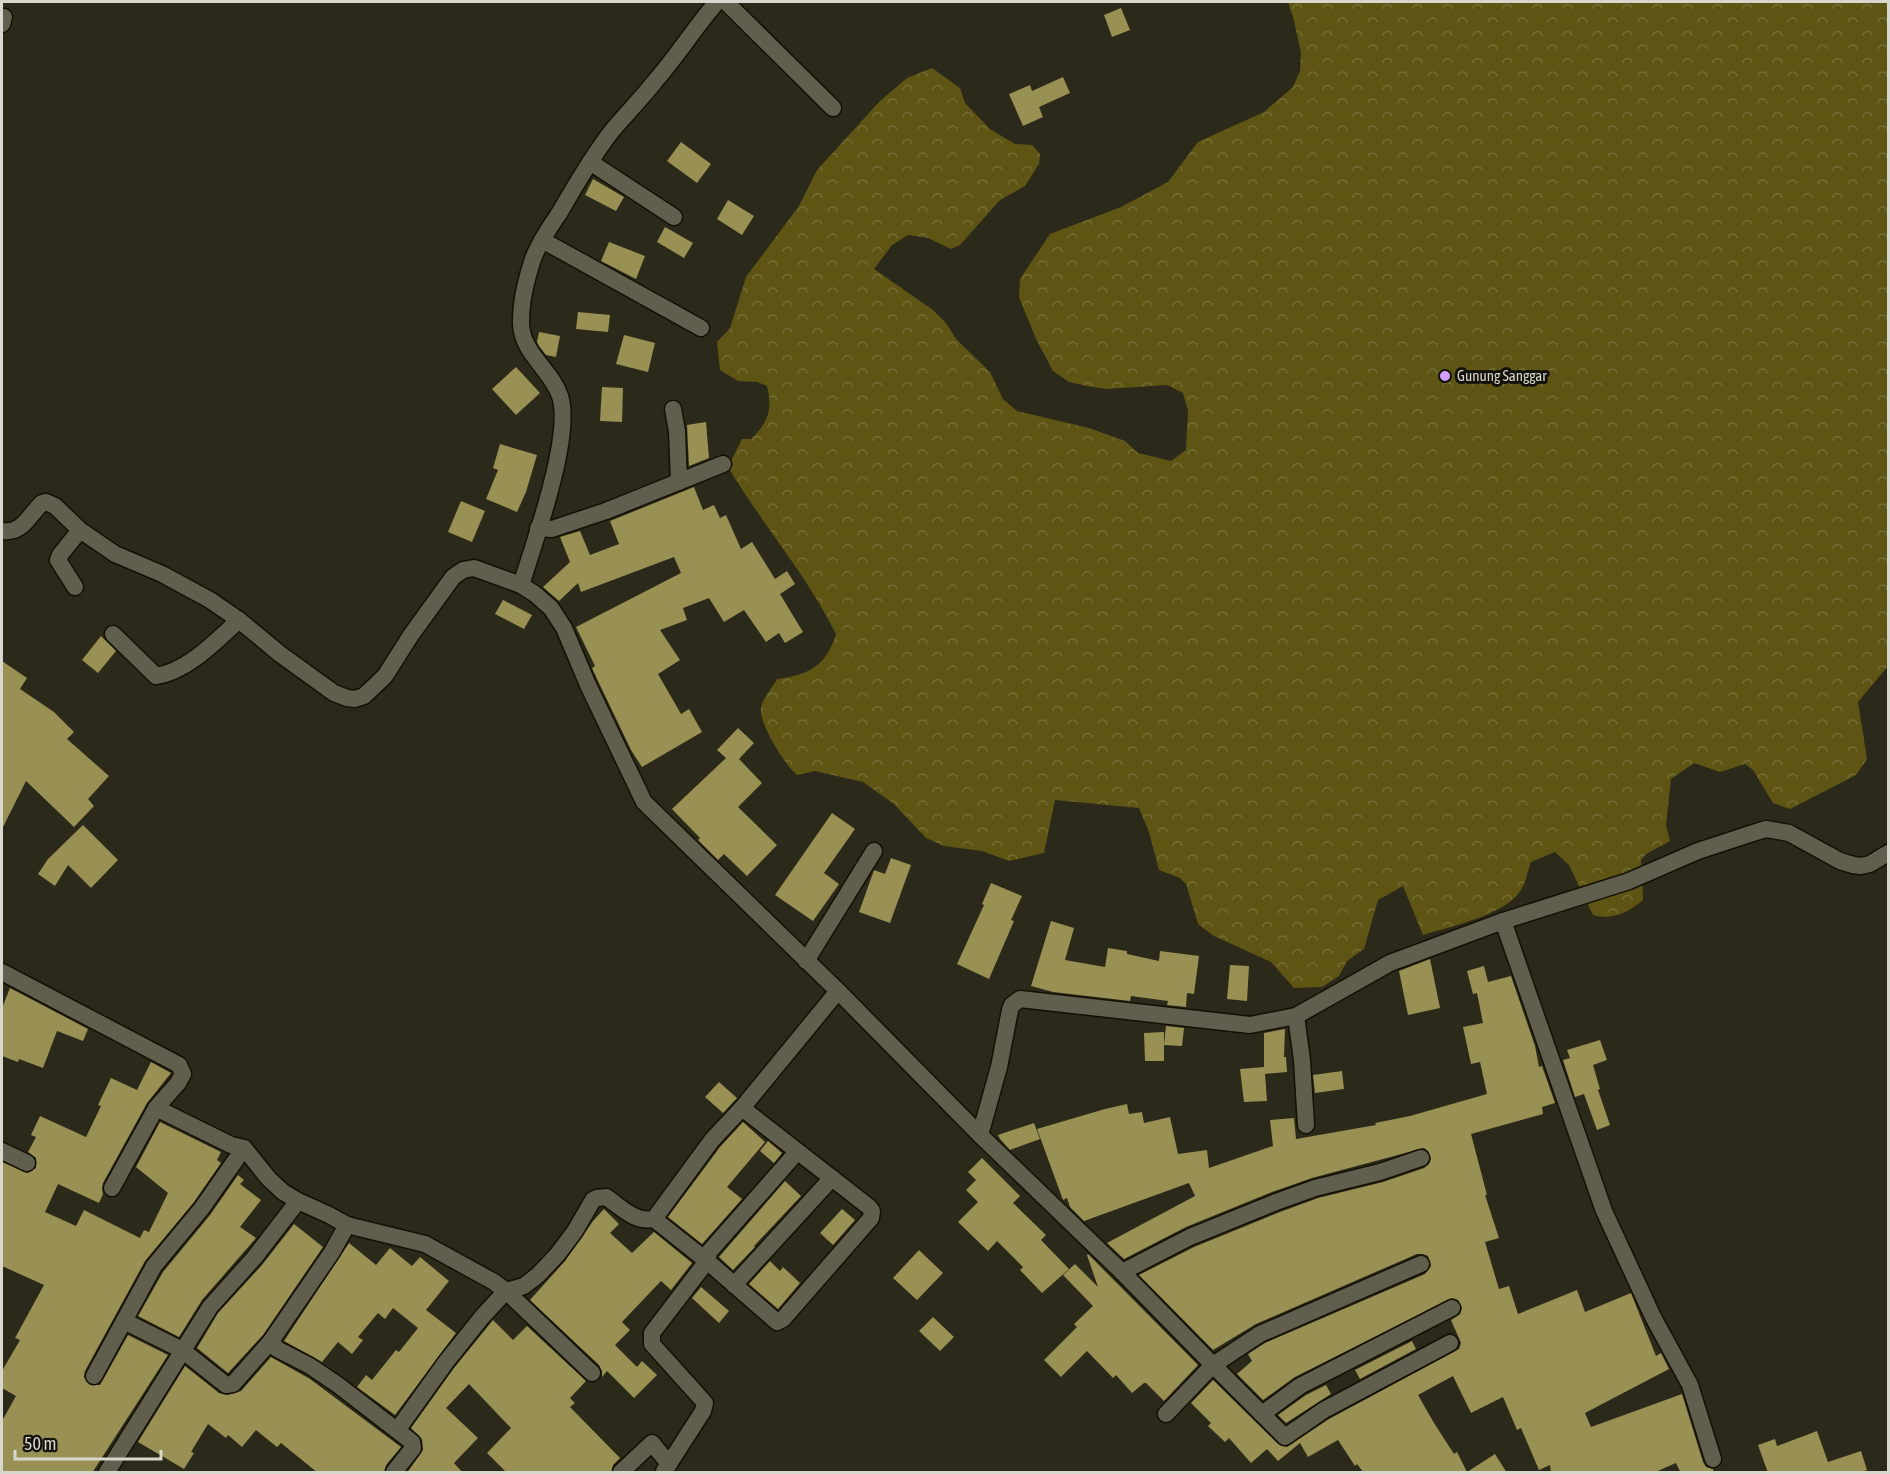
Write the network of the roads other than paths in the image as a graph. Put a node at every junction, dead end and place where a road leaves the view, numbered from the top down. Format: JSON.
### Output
{"nodes":[{"id":1,"x":717,"y":2,"type":"edge"},
{"id":2,"x":726,"y":2,"type":"edge"},
{"id":3,"x":833,"y":108,"type":"dead end"},
{"id":4,"x":590,"y":162,"type":"junction"},
{"id":5,"x":674,"y":217,"type":"dead end"},
{"id":6,"x":542,"y":240,"type":"junction"},
{"id":7,"x":700,"y":328,"type":"dead end"},
{"id":8,"x":673,"y":409,"type":"dead end"},
{"id":9,"x":723,"y":464,"type":"dead end"},
{"id":10,"x":679,"y":482,"type":"junction"},
{"id":11,"x":538,"y":528,"type":"junction"},
{"id":12,"x":80,"y":530,"type":"junction"},
{"id":13,"x":2,"y":531,"type":"edge"},
{"id":14,"x":521,"y":585,"type":"junction"},
{"id":15,"x":75,"y":587,"type":"dead end"},
{"id":16,"x":239,"y":620,"type":"junction"},
{"id":17,"x":113,"y":634,"type":"dead end"},
{"id":18,"x":874,"y":851,"type":"dead end"},
{"id":19,"x":1888,"y":853,"type":"edge"},
{"id":20,"x":1503,"y":921,"type":"junction"},
{"id":21,"x":806,"y":961,"type":"junction"},
{"id":22,"x":2,"y":972,"type":"edge"},
{"id":23,"x":838,"y":991,"type":"junction"},
{"id":24,"x":1296,"y":1016,"type":"junction"},
{"id":25,"x":742,"y":1107,"type":"junction"},
{"id":26,"x":156,"y":1108,"type":"junction"},
{"id":27,"x":1306,"y":1125,"type":"dead end"},
{"id":28,"x":980,"y":1135,"type":"junction"},
{"id":29,"x":244,"y":1148,"type":"junction"},
{"id":30,"x":2,"y":1151,"type":"edge"},
{"id":31,"x":797,"y":1152,"type":"junction"},
{"id":32,"x":1421,"y":1158,"type":"dead end"},
{"id":33,"x":27,"y":1162,"type":"dead end"},
{"id":34,"x":832,"y":1178,"type":"junction"},
{"id":35,"x":112,"y":1188,"type":"dead end"},
{"id":36,"x":298,"y":1201,"type":"junction"},
{"id":37,"x":654,"y":1219,"type":"junction"},
{"id":38,"x":347,"y":1225,"type":"junction"},
{"id":39,"x":707,"y":1261,"type":"junction"},
{"id":40,"x":1421,"y":1264,"type":"dead end"},
{"id":41,"x":1122,"y":1272,"type":"junction"},
{"id":42,"x":734,"y":1285,"type":"junction"},
{"id":43,"x":506,"y":1291,"type":"junction"},
{"id":44,"x":1452,"y":1308,"type":"dead end"},
{"id":45,"x":124,"y":1321,"type":"junction"},
{"id":46,"x":271,"y":1341,"type":"junction"},
{"id":47,"x":1450,"y":1344,"type":"dead end"},
{"id":48,"x":182,"y":1350,"type":"junction"},
{"id":49,"x":1213,"y":1365,"type":"junction"},
{"id":50,"x":592,"y":1373,"type":"dead end"},
{"id":51,"x":94,"y":1376,"type":"dead end"},
{"id":52,"x":1166,"y":1414,"type":"dead end"},
{"id":53,"x":1262,"y":1414,"type":"junction"},
{"id":54,"x":398,"y":1429,"type":"junction"},
{"id":55,"x":1713,"y":1459,"type":"dead end"},
{"id":56,"x":666,"y":1468,"type":"edge"},
{"id":57,"x":107,"y":1473,"type":"edge"},
{"id":58,"x":394,"y":1473,"type":"edge"},
{"id":59,"x":621,"y":1473,"type":"edge"}],
"edges":[{"from":1,"to":4,"type":"street"},
{"from":2,"to":3,"type":"street"},
{"from":4,"to":5,"type":"street"},
{"from":4,"to":6,"type":"street"},
{"from":6,"to":7,"type":"street"},
{"from":6,"to":11,"type":"street"},
{"from":8,"to":10,"type":"street"},
{"from":9,"to":10,"type":"street"},
{"from":10,"to":11,"type":"street"},
{"from":11,"to":14,"type":"street"},
{"from":12,"to":13,"type":"street"},
{"from":12,"to":15,"type":"street"},
{"from":12,"to":16,"type":"street"},
{"from":14,"to":16,"type":"street"},
{"from":14,"to":21,"type":"street"},
{"from":16,"to":17,"type":"street"},
{"from":18,"to":21,"type":"street"},
{"from":19,"to":20,"type":"street"},
{"from":20,"to":24,"type":"street"},
{"from":20,"to":55,"type":"street"},
{"from":21,"to":23,"type":"street"},
{"from":22,"to":26,"type":"street"},
{"from":23,"to":25,"type":"street"},
{"from":23,"to":28,"type":"street"},
{"from":24,"to":27,"type":"street"},
{"from":24,"to":28,"type":"street"},
{"from":25,"to":31,"type":"street"},
{"from":25,"to":37,"type":"street"},
{"from":26,"to":29,"type":"street"},
{"from":26,"to":35,"type":"street"},
{"from":28,"to":41,"type":"street"},
{"from":29,"to":36,"type":"street"},
{"from":29,"to":45,"type":"street"},
{"from":30,"to":33,"type":"street"},
{"from":31,"to":34,"type":"street"},
{"from":31,"to":39,"type":"street"},
{"from":32,"to":41,"type":"street"},
{"from":34,"to":42,"type":"street"},
{"from":34,"to":42,"type":"street"},
{"from":36,"to":38,"type":"street"},
{"from":36,"to":48,"type":"street"},
{"from":37,"to":39,"type":"street"},
{"from":37,"to":43,"type":"street"},
{"from":38,"to":43,"type":"street"},
{"from":38,"to":46,"type":"street"},
{"from":39,"to":42,"type":"street"},
{"from":39,"to":56,"type":"street"},
{"from":40,"to":49,"type":"street"},
{"from":41,"to":49,"type":"street"},
{"from":43,"to":50,"type":"street"},
{"from":43,"to":54,"type":"street"},
{"from":44,"to":53,"type":"street"},
{"from":45,"to":48,"type":"street"},
{"from":45,"to":51,"type":"street"},
{"from":46,"to":48,"type":"street"},
{"from":46,"to":54,"type":"street"},
{"from":47,"to":53,"type":"street"},
{"from":48,"to":57,"type":"street"},
{"from":49,"to":52,"type":"street"},
{"from":49,"to":53,"type":"street"},
{"from":54,"to":58,"type":"street"},
{"from":56,"to":59,"type":"street"}]}
